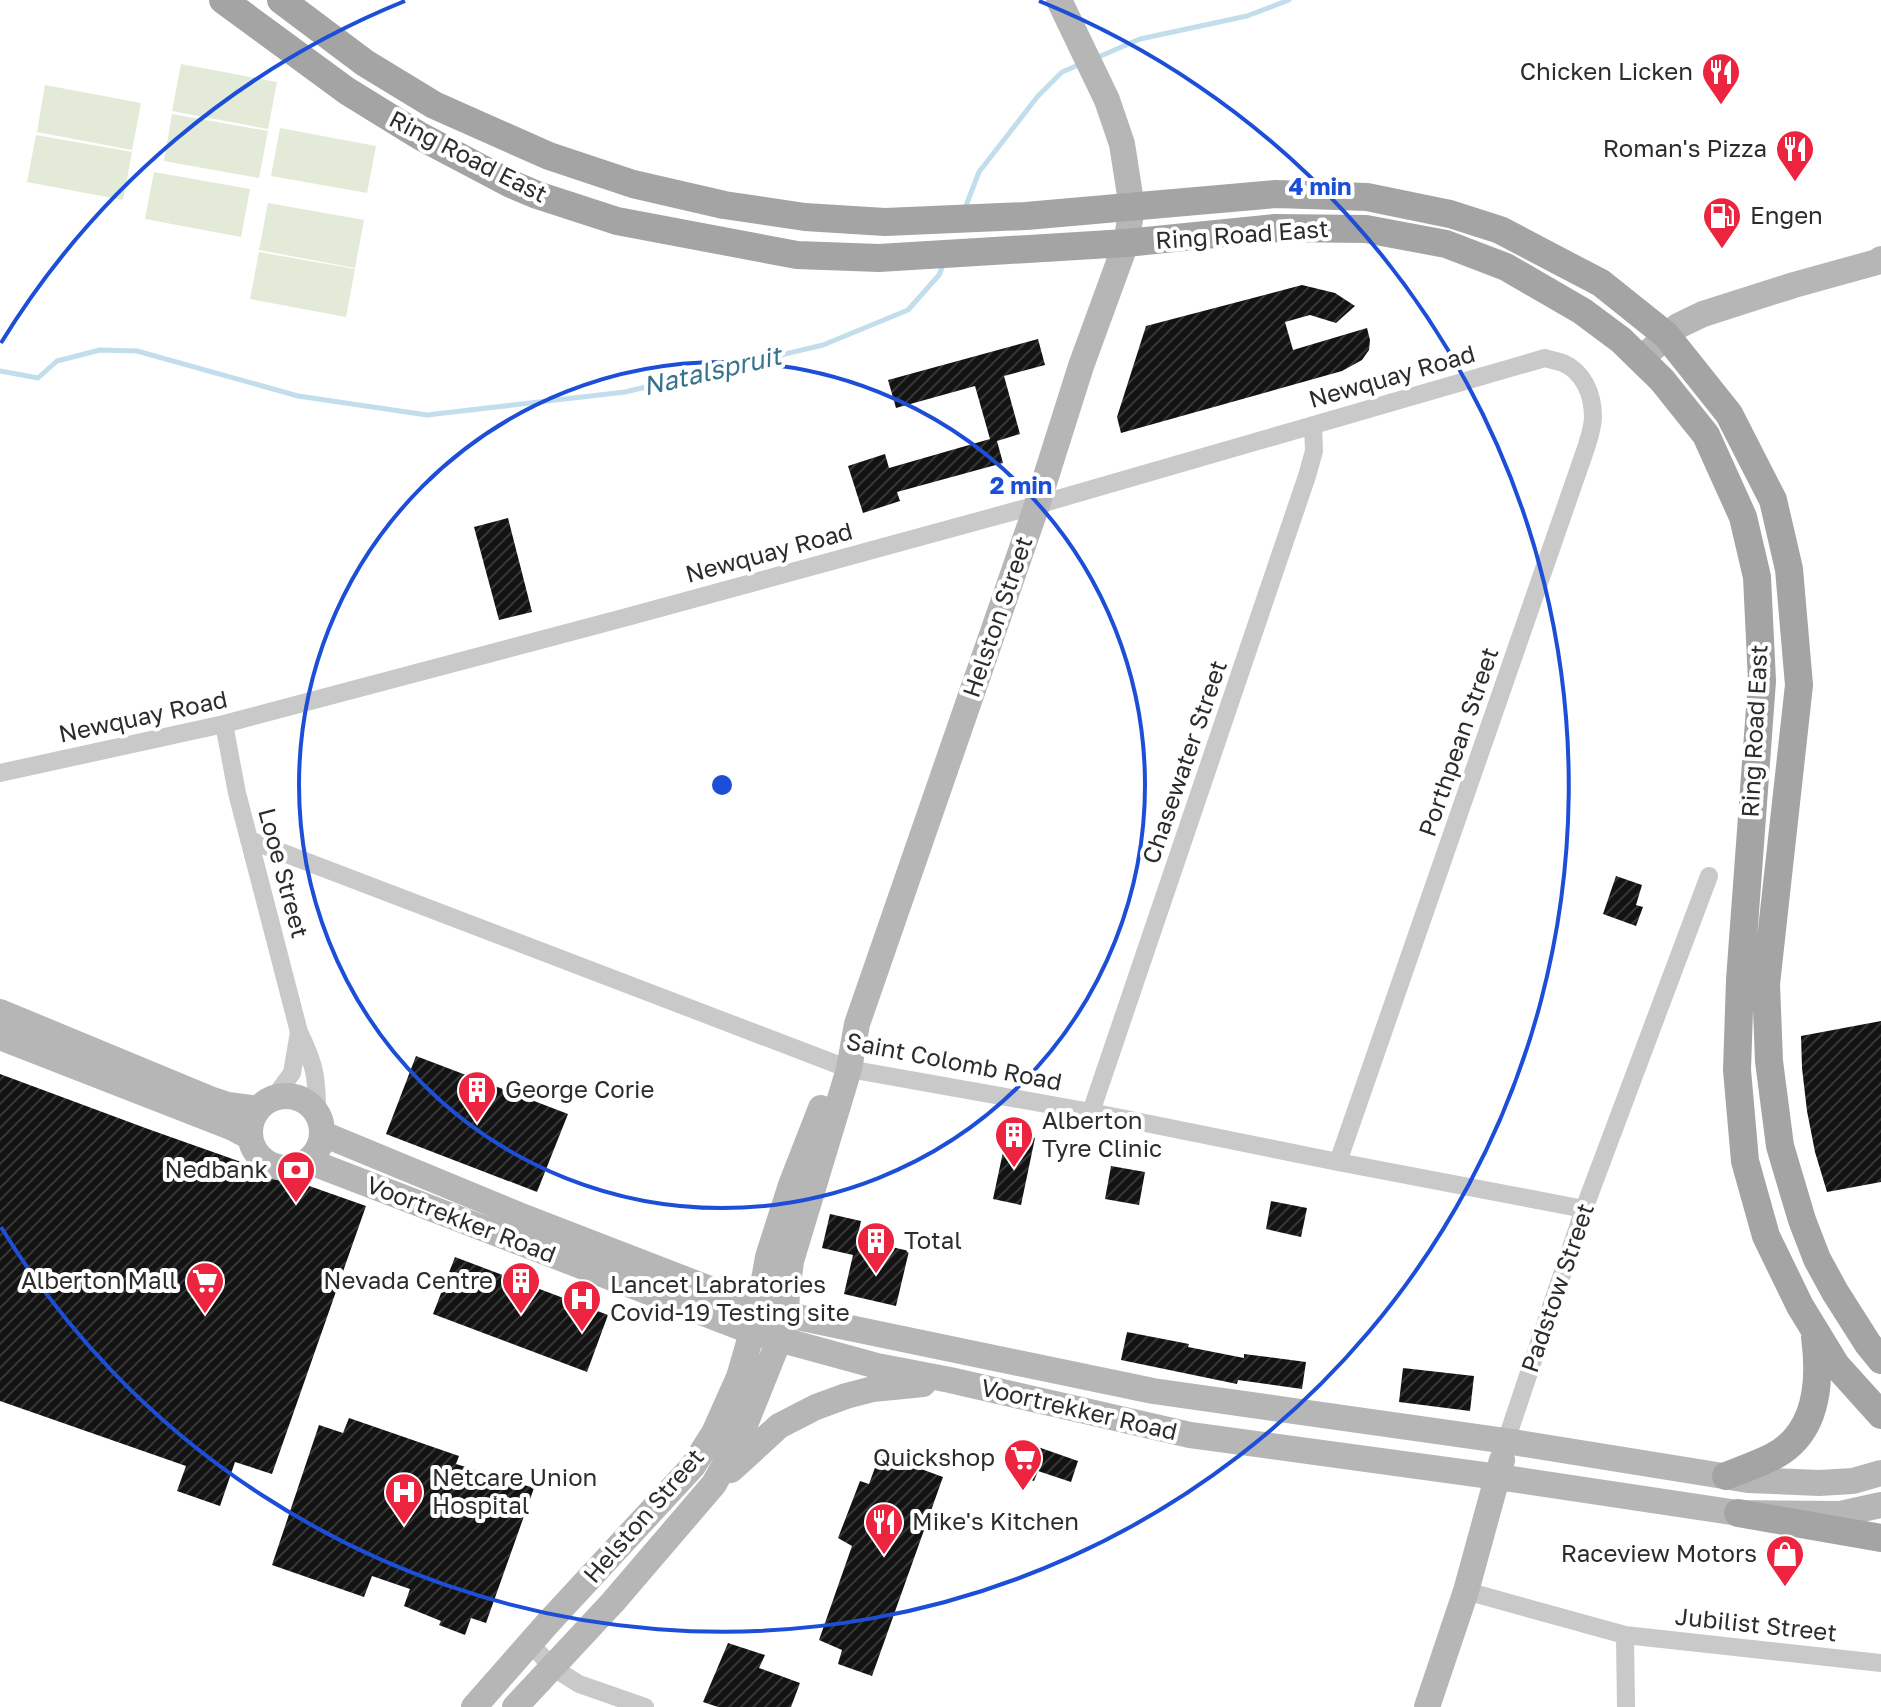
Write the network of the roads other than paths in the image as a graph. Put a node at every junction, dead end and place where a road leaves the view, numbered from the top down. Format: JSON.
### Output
{"nodes":[{"id":1,"x":223,"y":0,"type":"edge"},
{"id":2,"x":281,"y":0,"type":"edge"},
{"id":3,"x":1063,"y":9,"type":"edge"},
{"id":4,"x":549,"y":156,"type":"junction"},
{"id":5,"x":537,"y":195,"type":"junction"},
{"id":6,"x":1132,"y":208,"type":"junction"},
{"id":7,"x":1126,"y":243,"type":"junction"},
{"id":8,"x":1881,"y":259,"type":"edge"},
{"id":9,"x":1666,"y":335,"type":"junction"},
{"id":10,"x":1545,"y":358,"type":"joint"},
{"id":11,"x":1641,"y":359,"type":"junction"},
{"id":12,"x":1313,"y":425,"type":"junction"},
{"id":13,"x":1037,"y":505,"type":"junction"},
{"id":14,"x":224,"y":724,"type":"junction"},
{"id":15,"x":0,"y":773,"type":"edge"},
{"id":16,"x":250,"y":840,"type":"junction"},
{"id":17,"x":1709,"y":876,"type":"dead end"},
{"id":18,"x":1770,"y":947,"type":"junction"},
{"id":19,"x":1742,"y":953,"type":"junction"},
{"id":20,"x":0,"y":1012,"type":"edge"},
{"id":21,"x":299,"y":1032,"type":"junction"},
{"id":22,"x":0,"y":1037,"type":"edge"},
{"id":23,"x":841,"y":1067,"type":"junction"},
{"id":24,"x":266,"y":1102,"type":"junction"},
{"id":25,"x":1091,"y":1112,"type":"junction"},
{"id":26,"x":320,"y":1123,"type":"junction"},
{"id":27,"x":250,"y":1137,"type":"junction"},
{"id":28,"x":308,"y":1161,"type":"junction"},
{"id":29,"x":1338,"y":1162,"type":"junction"},
{"id":30,"x":1584,"y":1209,"type":"junction"},
{"id":31,"x":756,"y":1320,"type":"junction"},
{"id":32,"x":783,"y":1327,"type":"junction"},
{"id":33,"x":1813,"y":1328,"type":"junction"},
{"id":34,"x":1881,"y":1360,"type":"edge"},
{"id":35,"x":950,"y":1380,"type":"junction"},
{"id":36,"x":1881,"y":1415,"type":"edge"},
{"id":37,"x":1506,"y":1441,"type":"junction"},
{"id":38,"x":1881,"y":1473,"type":"edge"},
{"id":39,"x":1726,"y":1476,"type":"junction"},
{"id":40,"x":1498,"y":1477,"type":"junction"},
{"id":41,"x":714,"y":1484,"type":"junction"},
{"id":42,"x":1881,"y":1505,"type":"edge"},
{"id":43,"x":1738,"y":1513,"type":"junction"},
{"id":44,"x":1881,"y":1538,"type":"edge"},
{"id":45,"x":1466,"y":1591,"type":"junction"},
{"id":46,"x":1625,"y":1635,"type":"junction"},
{"id":47,"x":530,"y":1643,"type":"junction"},
{"id":48,"x":1881,"y":1663,"type":"edge"},
{"id":49,"x":552,"y":1667,"type":"junction"},
{"id":50,"x":474,"y":1707,"type":"edge"},
{"id":51,"x":515,"y":1707,"type":"edge"},
{"id":52,"x":645,"y":1707,"type":"edge"},
{"id":53,"x":1427,"y":1707,"type":"edge"},
{"id":54,"x":1626,"y":1707,"type":"edge"}],
"edges":[{"from":1,"to":5,"type":"main road","name":"Ring Road East"},
{"from":2,"to":4,"type":"main road","name":"Ring Road East"},
{"from":3,"to":6,"type":"main road","name":"Helston Street"},
{"from":4,"to":5,"type":"main road"},
{"from":4,"to":6,"type":"main road","name":"Ring Road East"},
{"from":5,"to":7,"type":"main road","name":"Ring Road East"},
{"from":6,"to":7,"type":"main road","name":"Helston Street"},
{"from":6,"to":9,"type":"main road","name":"Ring Road East"},
{"from":7,"to":11,"type":"main road","name":"Ring Road East"},
{"from":7,"to":13,"type":"main road","name":"Helston Street"},
{"from":8,"to":9,"type":"main road"},
{"from":9,"to":11,"type":"main road"},
{"from":9,"to":18,"type":"main road","name":"Ring Road East"},
{"from":10,"to":12,"type":"street","name":"Newquay Road"},
{"from":10,"to":29,"type":"street","name":"Porthpean Street"},
{"from":11,"to":19,"type":"main road","name":"Ring Road East"},
{"from":12,"to":13,"type":"street","name":"Newquay Road"},
{"from":12,"to":25,"type":"street","name":"Chasewater Street"},
{"from":13,"to":14,"type":"street","name":"Newquay Road"},
{"from":13,"to":23,"type":"main road","name":"Helston Street"},
{"from":14,"to":15,"type":"street","name":"Newquay Road"},
{"from":14,"to":16,"type":"street","name":"Looe Street"},
{"from":16,"to":21,"type":"street","name":"Looe Street"},
{"from":16,"to":23,"type":"street","name":"Saint Colomb Road"},
{"from":17,"to":30,"type":"street","name":"Padstow Street"},
{"from":18,"to":19,"type":"main road"},
{"from":18,"to":34,"type":"main road","name":"Ring Road East"},
{"from":19,"to":33,"type":"main road","name":"Ring Road East"},
{"from":20,"to":24,"type":"main road","name":"Voortrekker Road"},
{"from":21,"to":24,"type":"street","name":"Looe Street"},
{"from":21,"to":26,"type":"street","name":"Looe Street"},
{"from":22,"to":27,"type":"main road","name":"Voortrekker Road"},
{"from":23,"to":25,"type":"street","name":"Saint Colomb Road"},
{"from":23,"to":31,"type":"main road","name":"Helston Street"},
{"from":23,"to":32,"type":"main road","name":"Helston Street"},
{"from":24,"to":26,"type":"main road","name":"Voortrekker Road"},
{"from":24,"to":27,"type":"main road"},
{"from":25,"to":29,"type":"street","name":"Saint Colomb Road"},
{"from":26,"to":28,"type":"main road"},
{"from":26,"to":31,"type":"main road","name":"Voortrekker Road"},
{"from":27,"to":28,"type":"main road","name":"Voortrekker Road"},
{"from":28,"to":31,"type":"main road","name":"Voortrekker Road"},
{"from":29,"to":30,"type":"street","name":"Saint Colomb Road"},
{"from":30,"to":37,"type":"street","name":"Padstow Street"},
{"from":31,"to":32,"type":"main road","name":"Voortrekker Road"},
{"from":31,"to":47,"type":"main road","name":"Helston Street"},
{"from":32,"to":35,"type":"main road","name":"Voortrekker Road"},
{"from":32,"to":37,"type":"main road","name":"Voortrekker Road"},
{"from":32,"to":41,"type":"main road","name":"Helston Street"},
{"from":33,"to":36,"type":"main road","name":"Ring Road East"},
{"from":33,"to":39,"type":"main road"},
{"from":35,"to":40,"type":"main road","name":"Voortrekker Road"},
{"from":35,"to":41,"type":"main road"},
{"from":37,"to":39,"type":"main road","name":"Voortrekker Road"},
{"from":37,"to":40,"type":"main road","name":"Padstow Street"},
{"from":38,"to":39,"type":"main road","name":"Voortrekker Road"},
{"from":40,"to":43,"type":"main road","name":"Voortrekker Road"},
{"from":40,"to":45,"type":"main road","name":"Padstow Street"},
{"from":41,"to":49,"type":"main road","name":"Helston Street"},
{"from":42,"to":43,"type":"main road","name":"Voortrekker Road"},
{"from":43,"to":44,"type":"main road"},
{"from":45,"to":46,"type":"street","name":"Jubilist Street"},
{"from":45,"to":53,"type":"main road","name":"Padstow Street"},
{"from":46,"to":48,"type":"street","name":"Jubilist Street"},
{"from":46,"to":54,"type":"street"},
{"from":47,"to":49,"type":"street"},
{"from":47,"to":50,"type":"main road","name":"Helston Street"},
{"from":49,"to":51,"type":"main road","name":"Helston Street"},
{"from":49,"to":52,"type":"street"}]}
